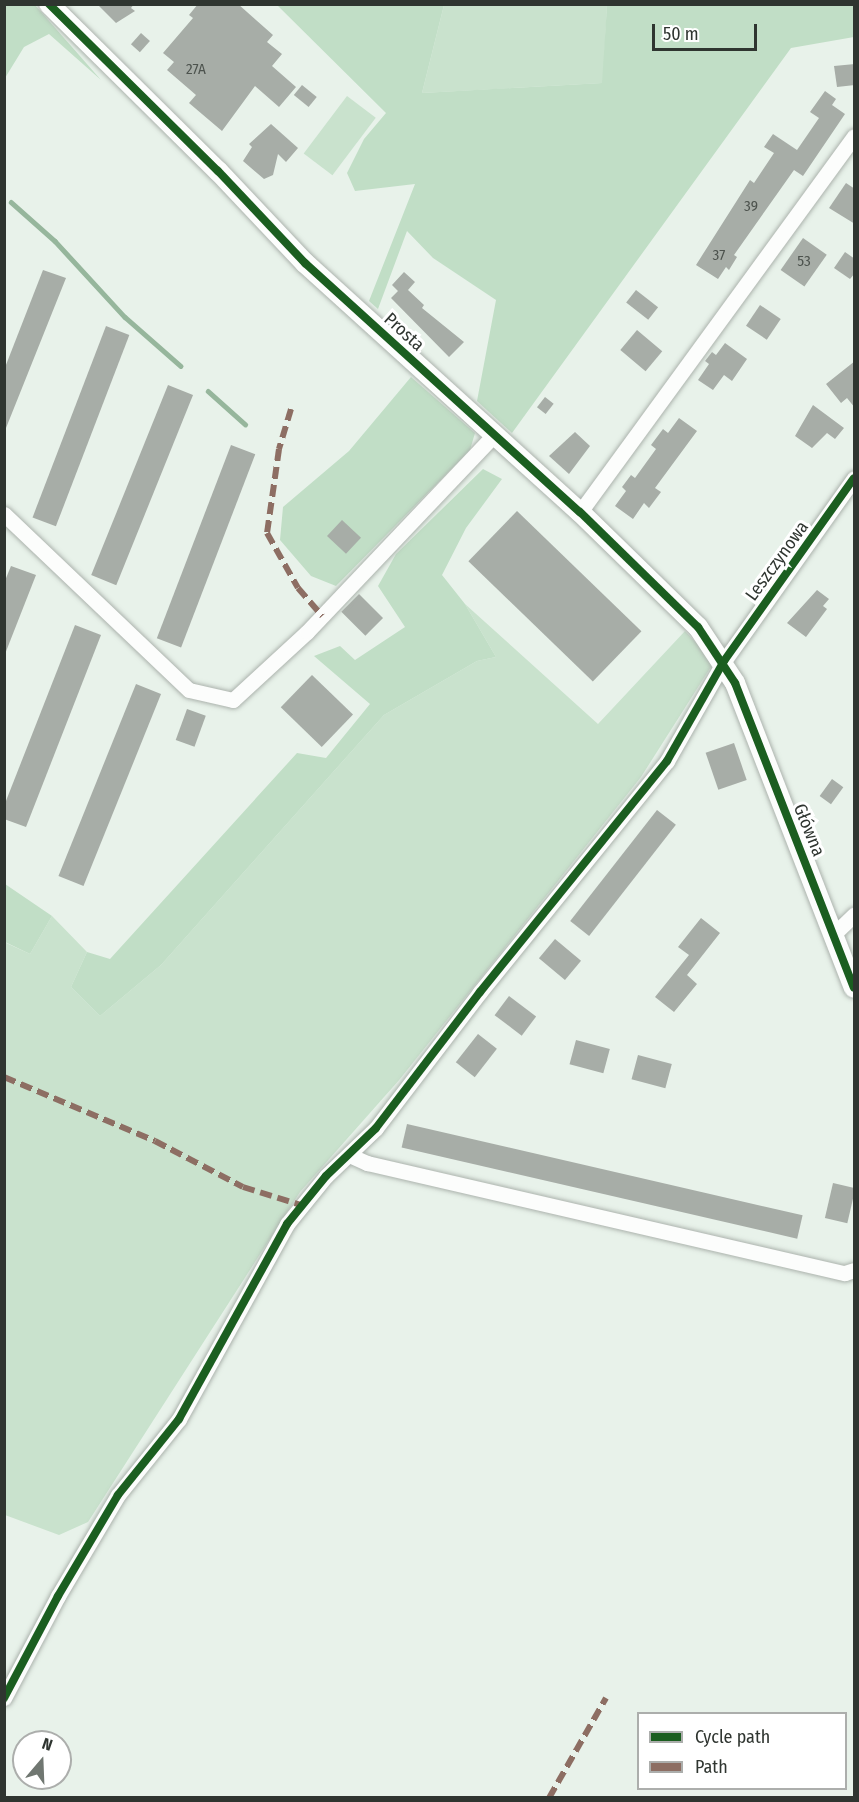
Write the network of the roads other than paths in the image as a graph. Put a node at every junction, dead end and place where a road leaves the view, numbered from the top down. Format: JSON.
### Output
{"nodes":[{"id":1,"x":49,"y":4,"type":"edge"},
{"id":2,"x":855,"y":136,"type":"edge"},
{"id":3,"x":494,"y":435,"type":"junction"},
{"id":4,"x":855,"y":478,"type":"edge"},
{"id":5,"x":580,"y":512,"type":"junction"},
{"id":6,"x":4,"y":514,"type":"edge"},
{"id":7,"x":724,"y":661,"type":"junction"},
{"id":8,"x":735,"y":683,"type":"joint"},
{"id":9,"x":855,"y":915,"type":"edge"},
{"id":10,"x":834,"y":934,"type":"junction"},
{"id":11,"x":855,"y":988,"type":"edge"},
{"id":12,"x":349,"y":1155,"type":"junction"},
{"id":13,"x":855,"y":1270,"type":"edge"},
{"id":14,"x":4,"y":1698,"type":"edge"}],
"edges":[{"from":1,"to":3,"type":"street","name":"Prosta"},
{"from":2,"to":5,"type":"street"},
{"from":3,"to":5,"type":"street","name":"Prosta"},
{"from":3,"to":6,"type":"street"},
{"from":4,"to":7,"type":"street","name":"Leszczynowa"},
{"from":5,"to":7,"type":"street","name":"Prosta"},
{"from":7,"to":8,"type":"street","name":"Prosta"},
{"from":7,"to":12,"type":"street","name":"Leszczynowa"},
{"from":8,"to":10,"type":"street","name":"Główna"},
{"from":9,"to":10,"type":"street"},
{"from":10,"to":11,"type":"street","name":"Główna"},
{"from":12,"to":13,"type":"street"},
{"from":12,"to":14,"type":"street","name":"Leszczynowa"}]}
